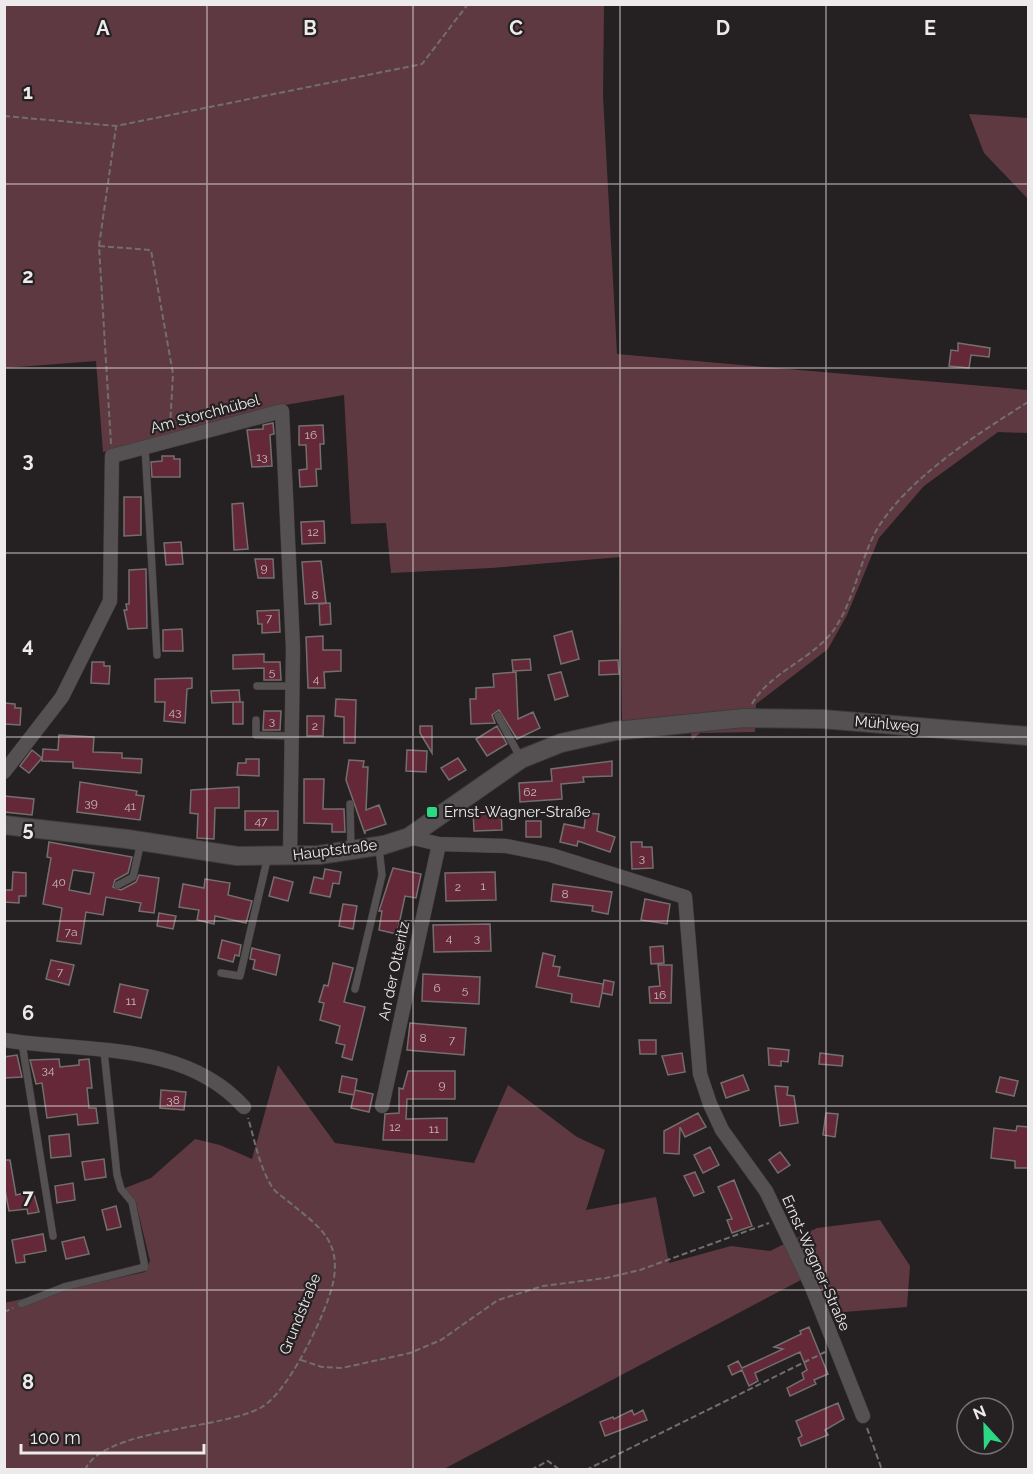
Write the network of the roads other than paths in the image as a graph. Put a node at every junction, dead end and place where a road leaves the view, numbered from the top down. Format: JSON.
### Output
{"nodes":[{"id":1,"x":145,"y":447,"type":"junction"},
{"id":2,"x":158,"y":655,"type":"dead end"},
{"id":3,"x":257,"y":686,"type":"dead end"},
{"id":4,"x":292,"y":686,"type":"junction"},
{"id":5,"x":498,"y":716,"type":"dead end"},
{"id":6,"x":744,"y":718,"type":"joint"},
{"id":7,"x":256,"y":720,"type":"dead end"},
{"id":8,"x":292,"y":736,"type":"junction"},
{"id":9,"x":1029,"y":736,"type":"edge"},
{"id":10,"x":521,"y":759,"type":"junction"},
{"id":11,"x":4,"y":772,"type":"edge"},
{"id":12,"x":350,"y":804,"type":"dead end"},
{"id":13,"x":4,"y":825,"type":"edge"},
{"id":14,"x":409,"y":837,"type":"junction"},
{"id":15,"x":141,"y":842,"type":"junction"},
{"id":16,"x":439,"y":844,"type":"junction"},
{"id":17,"x":379,"y":846,"type":"junction"},
{"id":18,"x":351,"y":851,"type":"junction"},
{"id":19,"x":268,"y":856,"type":"junction"},
{"id":20,"x":290,"y":856,"type":"junction"},
{"id":21,"x":118,"y":885,"type":"dead end"},
{"id":22,"x":221,"y":973,"type":"dead end"},
{"id":23,"x":355,"y":989,"type":"dead end"},
{"id":24,"x":4,"y":1040,"type":"edge"},
{"id":25,"x":22,"y":1043,"type":"junction"},
{"id":26,"x":104,"y":1051,"type":"junction"},
{"id":27,"x":382,"y":1106,"type":"dead end"},
{"id":28,"x":244,"y":1107,"type":"road end"},
{"id":29,"x":53,"y":1236,"type":"dead end"},
{"id":30,"x":21,"y":1304,"type":"dead end"},
{"id":31,"x":863,"y":1416,"type":"road end"}],
"edges":[{"from":1,"to":2,"type":"lane"},
{"from":1,"to":4,"type":"street","name":"Am Storchhübel"},
{"from":1,"to":11,"type":"street","name":"Am Storchhübel"},
{"from":3,"to":4,"type":"lane"},
{"from":4,"to":8,"type":"street","name":"Am Storchhübel"},
{"from":5,"to":10,"type":"lane"},
{"from":6,"to":9,"type":"street","name":"Mühlweg"},
{"from":6,"to":10,"type":"street","name":"Hauptstraße"},
{"from":7,"to":8,"type":"lane"},
{"from":8,"to":20,"type":"street","name":"Am Storchhübel"},
{"from":10,"to":14,"type":"street","name":"Hauptstraße"},
{"from":12,"to":18,"type":"lane"},
{"from":13,"to":15,"type":"street","name":"Hauptstraße"},
{"from":14,"to":16,"type":"street","name":"Ernst-Wagner-Straße"},
{"from":14,"to":17,"type":"street","name":"Hauptstraße"},
{"from":15,"to":19,"type":"street","name":"Hauptstraße"},
{"from":15,"to":21,"type":"lane"},
{"from":16,"to":27,"type":"street","name":"An der Otteritz"},
{"from":16,"to":31,"type":"street","name":"Ernst-Wagner-Straße"},
{"from":17,"to":18,"type":"street","name":"Hauptstraße"},
{"from":17,"to":23,"type":"lane"},
{"from":18,"to":20,"type":"street","name":"Hauptstraße"},
{"from":19,"to":20,"type":"street","name":"Hauptstraße"},
{"from":19,"to":22,"type":"lane"},
{"from":24,"to":25,"type":"street"},
{"from":25,"to":26,"type":"street"},
{"from":25,"to":29,"type":"lane"},
{"from":26,"to":28,"type":"street"},
{"from":26,"to":30,"type":"lane"}]}
